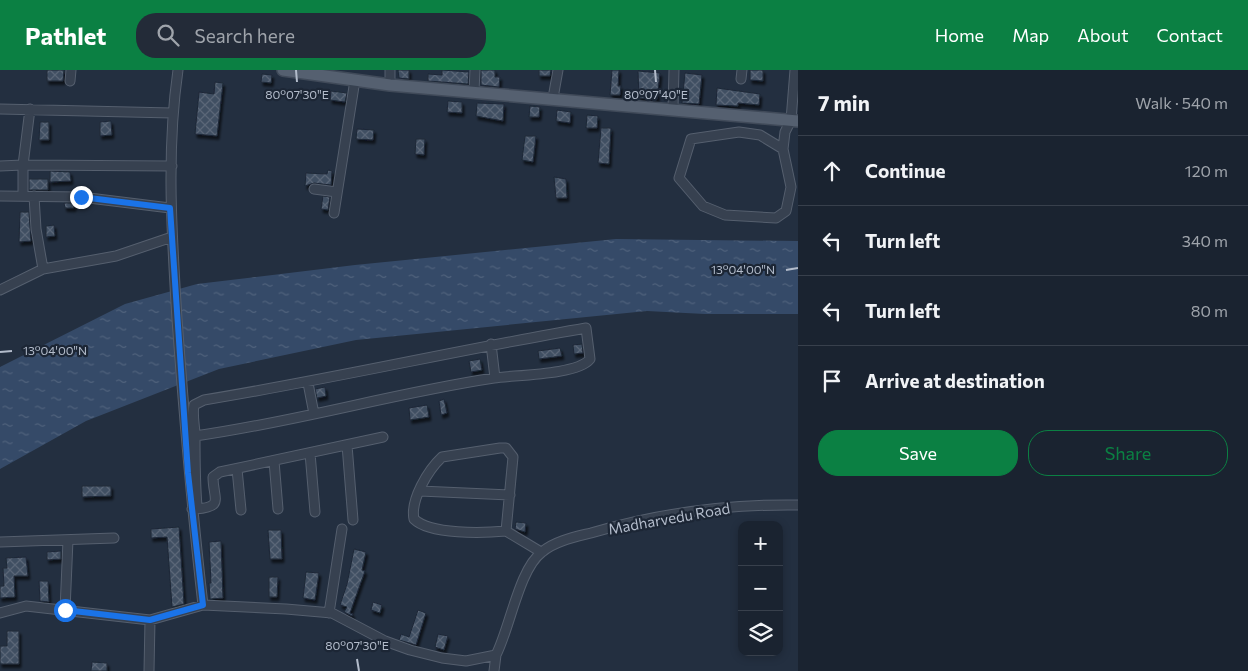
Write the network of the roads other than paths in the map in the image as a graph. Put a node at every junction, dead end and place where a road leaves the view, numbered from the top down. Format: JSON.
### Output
{"nodes":[{"id":1,"x":71,"y":70,"type":"edge"},
{"id":2,"x":178,"y":70,"type":"edge"},
{"id":3,"x":283,"y":70,"type":"edge"},
{"id":4,"x":390,"y":70,"type":"edge"},
{"id":5,"x":475,"y":70,"type":"edge"},
{"id":6,"x":558,"y":70,"type":"edge"},
{"id":7,"x":674,"y":70,"type":"edge"},
{"id":8,"x":794,"y":70,"type":"edge"},
{"id":9,"x":309,"y":72,"type":"edge"},
{"id":10,"x":351,"y":77,"type":"edge"},
{"id":11,"x":70,"y":81,"type":"dead end"},
{"id":12,"x":390,"y":85,"type":"junction"},
{"id":13,"x":474,"y":91,"type":"junction"},
{"id":14,"x":553,"y":98,"type":"junction"},
{"id":15,"x":673,"y":108,"type":"junction"},
{"id":16,"x":0,"y":109,"type":"edge"},
{"id":17,"x":30,"y":109,"type":"junction"},
{"id":18,"x":172,"y":113,"type":"junction"},
{"id":19,"x":794,"y":120,"type":"edge"},
{"id":20,"x":783,"y":149,"type":"junction"},
{"id":21,"x":23,"y":165,"type":"junction"},
{"id":22,"x":0,"y":166,"type":"edge"},
{"id":23,"x":172,"y":166,"type":"junction"},
{"id":24,"x":314,"y":189,"type":"dead end"},
{"id":25,"x":337,"y":192,"type":"junction"},
{"id":26,"x":0,"y":196,"type":"edge"},
{"id":27,"x":23,"y":196,"type":"junction"},
{"id":28,"x":34,"y":196,"type":"junction"},
{"id":29,"x":170,"y":208,"type":"junction"},
{"id":30,"x":334,"y":213,"type":"dead end"},
{"id":31,"x":172,"y":237,"type":"junction"},
{"id":32,"x":43,"y":269,"type":"junction"},
{"id":33,"x":0,"y":290,"type":"edge"},
{"id":34,"x":492,"y":344,"type":"junction"},
{"id":35,"x":495,"y":378,"type":"junction"},
{"id":36,"x":308,"y":383,"type":"junction"},
{"id":37,"x":314,"y":414,"type":"junction"},
{"id":38,"x":195,"y":436,"type":"junction"},
{"id":39,"x":383,"y":437,"type":"dead end"},
{"id":40,"x":347,"y":445,"type":"junction"},
{"id":41,"x":310,"y":453,"type":"junction"},
{"id":42,"x":274,"y":461,"type":"junction"},
{"id":43,"x":237,"y":469,"type":"junction"},
{"id":44,"x":420,"y":491,"type":"junction"},
{"id":45,"x":510,"y":495,"type":"junction"},
{"id":46,"x":798,"y":505,"type":"edge"},
{"id":47,"x":193,"y":509,"type":"junction"},
{"id":48,"x":278,"y":509,"type":"dead end"},
{"id":49,"x":241,"y":510,"type":"dead end"},
{"id":50,"x":315,"y":512,"type":"dead end"},
{"id":51,"x":352,"y":520,"type":"dead end"},
{"id":52,"x":342,"y":528,"type":"dead end"},
{"id":53,"x":506,"y":531,"type":"junction"},
{"id":54,"x":114,"y":538,"type":"dead end"},
{"id":55,"x":68,"y":540,"type":"junction"},
{"id":56,"x":0,"y":542,"type":"edge"},
{"id":57,"x":541,"y":552,"type":"junction"},
{"id":58,"x":203,"y":605,"type":"junction"},
{"id":59,"x":65,"y":610,"type":"junction"},
{"id":60,"x":0,"y":613,"type":"edge"},
{"id":61,"x":329,"y":613,"type":"junction"},
{"id":62,"x":150,"y":620,"type":"junction"},
{"id":63,"x":496,"y":655,"type":"junction"},
{"id":64,"x":149,"y":671,"type":"edge"},
{"id":65,"x":494,"y":671,"type":"edge"}],
"edges":[{"from":1,"to":11,"type":"street"},
{"from":2,"to":18,"type":"street"},
{"from":3,"to":9,"type":"main road"},
{"from":4,"to":12,"type":"street"},
{"from":5,"to":13,"type":"street"},
{"from":6,"to":14,"type":"street"},
{"from":7,"to":15,"type":"street"},
{"from":8,"to":19,"type":"street"},
{"from":9,"to":10,"type":"main road"},
{"from":10,"to":12,"type":"main road"},
{"from":10,"to":25,"type":"street"},
{"from":12,"to":13,"type":"main road"},
{"from":13,"to":14,"type":"main road"},
{"from":14,"to":15,"type":"main road"},
{"from":15,"to":19,"type":"main road"},
{"from":16,"to":17,"type":"street"},
{"from":17,"to":18,"type":"street"},
{"from":17,"to":21,"type":"street"},
{"from":18,"to":23,"type":"street"},
{"from":19,"to":20,"type":"street"},
{"from":20,"to":20,"type":"street"},
{"from":21,"to":22,"type":"street"},
{"from":21,"to":23,"type":"street"},
{"from":21,"to":27,"type":"street"},
{"from":23,"to":29,"type":"street"},
{"from":24,"to":25,"type":"street"},
{"from":25,"to":30,"type":"street"},
{"from":26,"to":27,"type":"street"},
{"from":27,"to":28,"type":"street"},
{"from":28,"to":29,"type":"street"},
{"from":28,"to":32,"type":"street"},
{"from":29,"to":31,"type":"street"},
{"from":31,"to":32,"type":"street"},
{"from":31,"to":47,"type":"street"},
{"from":32,"to":33,"type":"street"},
{"from":34,"to":35,"type":"street"},
{"from":34,"to":35,"type":"street"},
{"from":34,"to":36,"type":"street"},
{"from":35,"to":37,"type":"street"},
{"from":36,"to":37,"type":"street"},
{"from":36,"to":38,"type":"street"},
{"from":37,"to":38,"type":"street"},
{"from":38,"to":47,"type":"street"},
{"from":39,"to":40,"type":"street"},
{"from":40,"to":41,"type":"street"},
{"from":40,"to":51,"type":"street"},
{"from":41,"to":42,"type":"street"},
{"from":41,"to":50,"type":"street"},
{"from":42,"to":43,"type":"street"},
{"from":42,"to":48,"type":"street"},
{"from":43,"to":47,"type":"street"},
{"from":43,"to":49,"type":"street"},
{"from":44,"to":45,"type":"street"},
{"from":44,"to":45,"type":"street"},
{"from":44,"to":53,"type":"street"},
{"from":45,"to":53,"type":"street"},
{"from":46,"to":57,"type":"street","name":"Madharvedu Road"},
{"from":47,"to":58,"type":"street"},
{"from":52,"to":61,"type":"street"},
{"from":53,"to":57,"type":"street"},
{"from":54,"to":55,"type":"street"},
{"from":55,"to":56,"type":"street"},
{"from":55,"to":59,"type":"street"},
{"from":57,"to":63,"type":"street"},
{"from":58,"to":61,"type":"street"},
{"from":58,"to":62,"type":"street"},
{"from":59,"to":60,"type":"street"},
{"from":59,"to":62,"type":"street"},
{"from":61,"to":63,"type":"street"},
{"from":62,"to":64,"type":"street"},
{"from":63,"to":65,"type":"street"}]}
